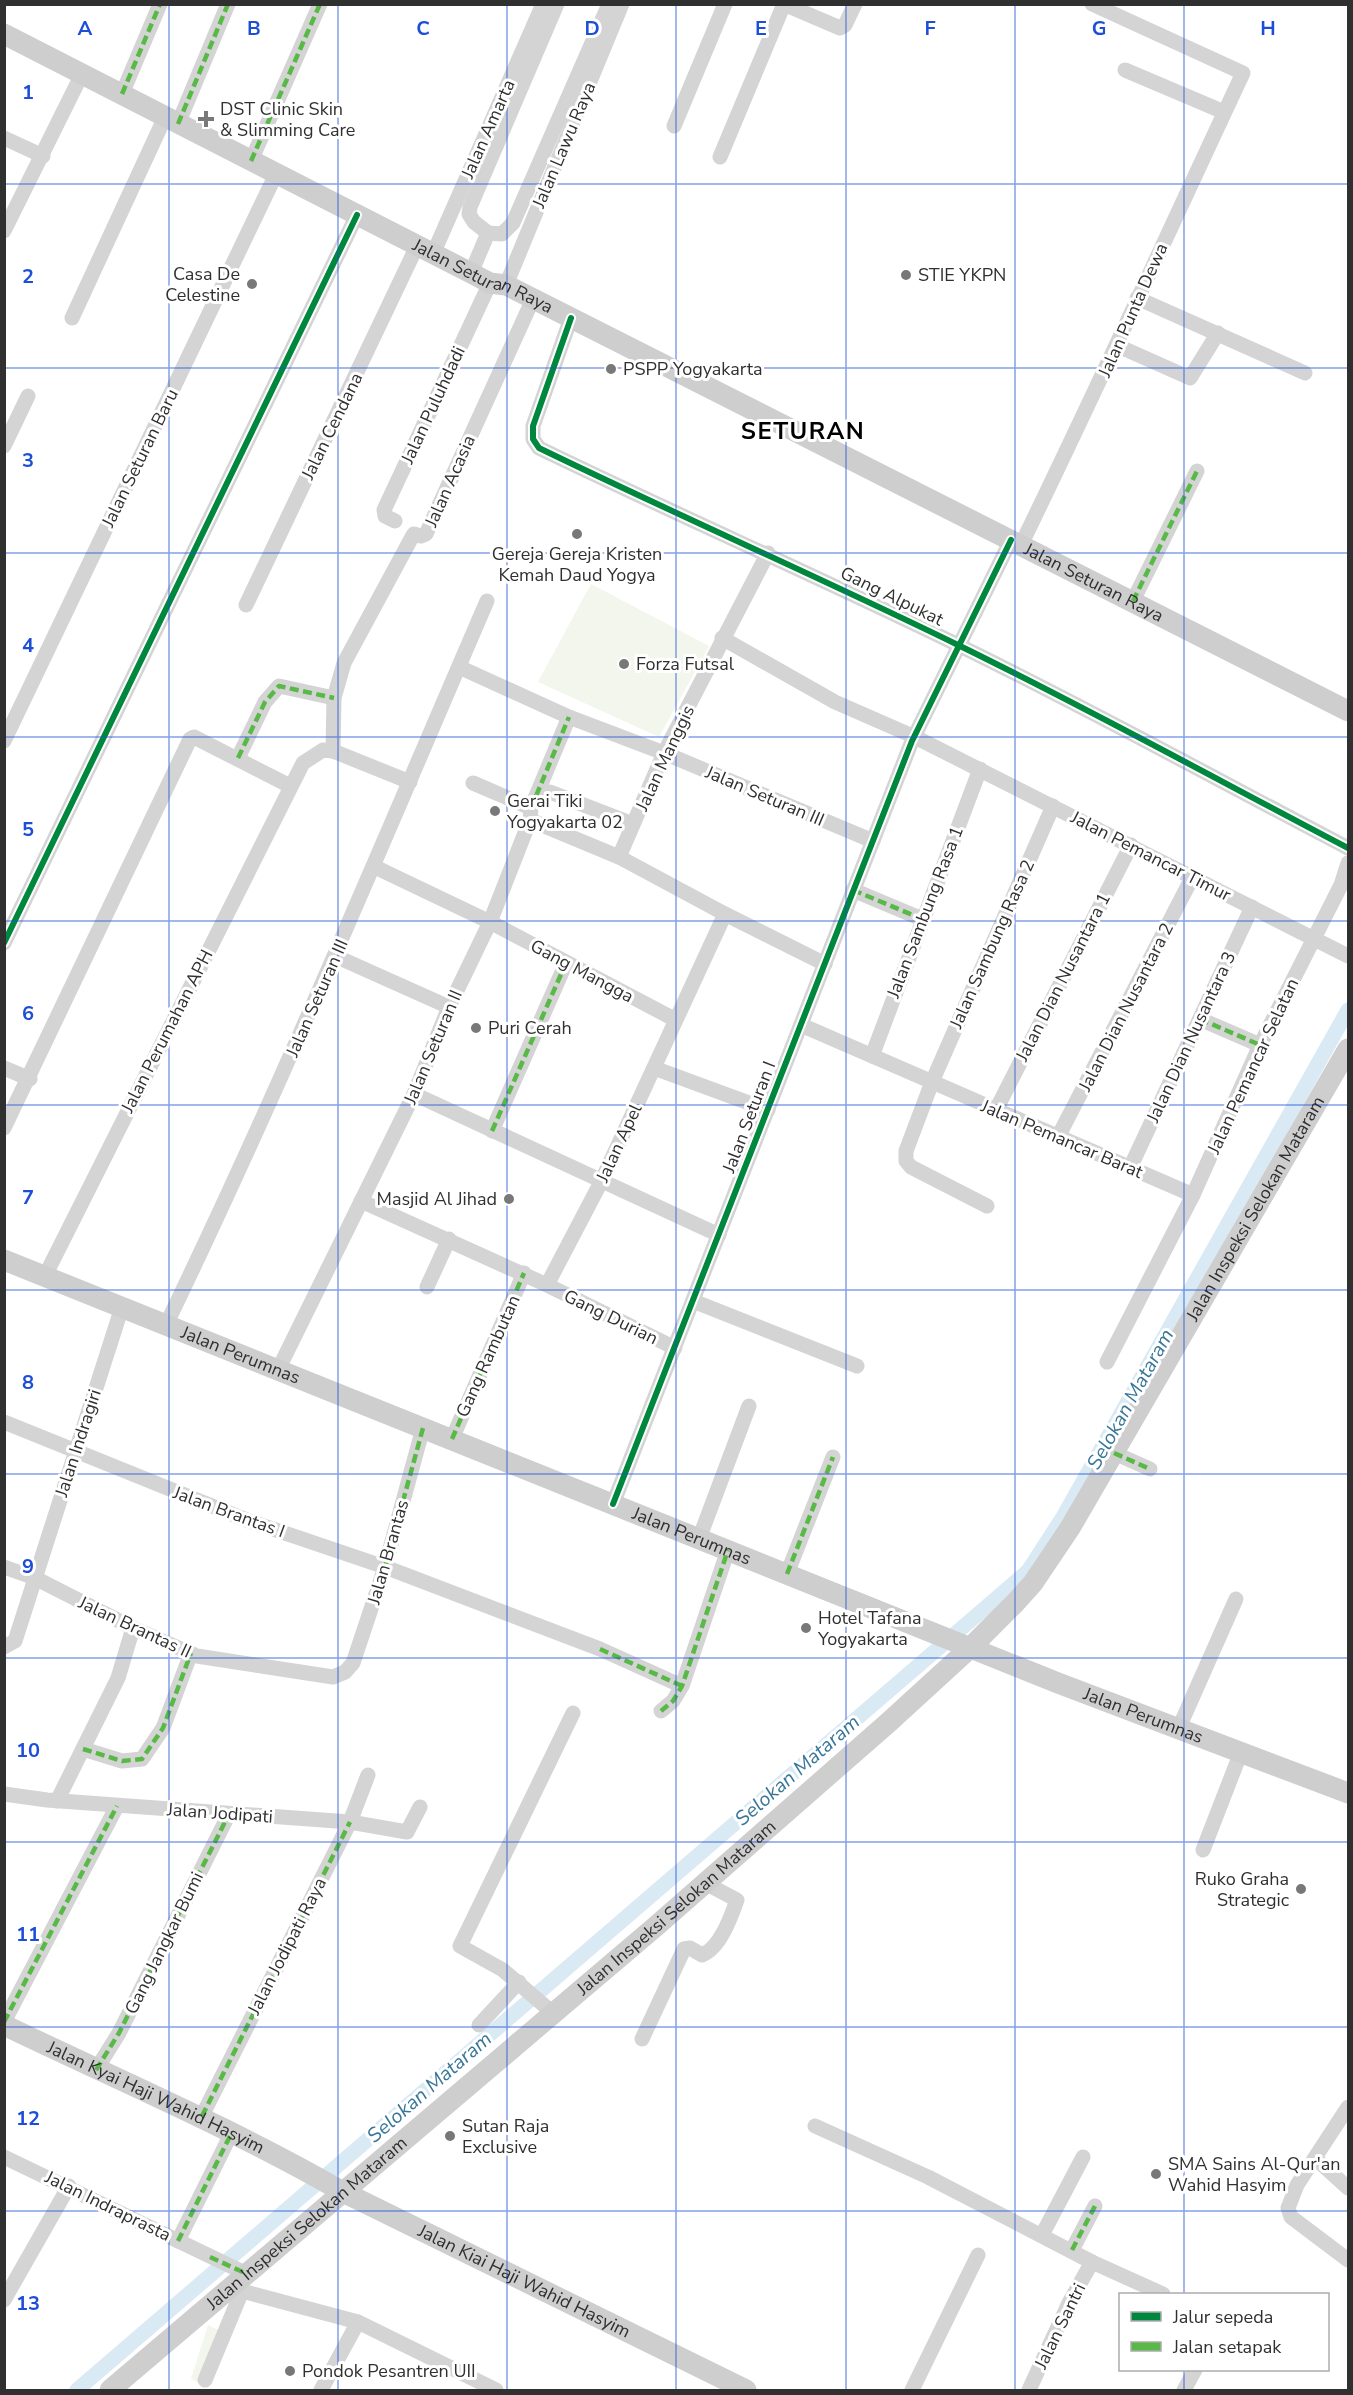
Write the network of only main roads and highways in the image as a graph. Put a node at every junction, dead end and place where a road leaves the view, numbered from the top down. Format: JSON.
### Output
{"nodes":[{"id":1,"x":4,"y":34,"type":"edge"},
{"id":2,"x":1348,"y":711,"type":"edge"},
{"id":3,"x":1348,"y":1049,"type":"edge"},
{"id":4,"x":4,"y":1260,"type":"edge"},
{"id":5,"x":963,"y":1645,"type":"junction"},
{"id":6,"x":1348,"y":1793,"type":"edge"},
{"id":7,"x":4,"y":2024,"type":"edge"},
{"id":8,"x":308,"y":2171,"type":"joint"},
{"id":9,"x":337,"y":2189,"type":"junction"},
{"id":10,"x":110,"y":2391,"type":"edge"},
{"id":11,"x":746,"y":2391,"type":"edge"}],
"edges":[{"from":1,"to":2,"type":"main road","name":"Jalan Seturan Raya"},
{"from":3,"to":5,"type":"main road","name":"Jalan Inspeksi Selokan Mataram"},
{"from":4,"to":5,"type":"main road","name":"Jalan Perumnas"},
{"from":5,"to":6,"type":"main road","name":"Jalan Perumnas"},
{"from":5,"to":9,"type":"main road","name":"Jalan Inspeksi Selokan Mataram"},
{"from":7,"to":8,"type":"main road","name":"Jalan Kyai Haji Wahid Hasyim"},
{"from":8,"to":9,"type":"main road","name":"Jalan Kiai Haji Wahid Hasyim"},
{"from":9,"to":10,"type":"main road","name":"Jalan Inspeksi Selokan Mataram"},
{"from":9,"to":11,"type":"main road","name":"Jalan Kiai Haji Wahid Hasyim"}]}
